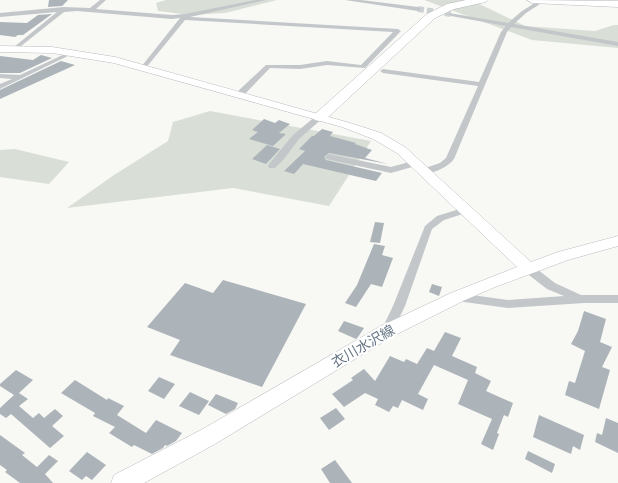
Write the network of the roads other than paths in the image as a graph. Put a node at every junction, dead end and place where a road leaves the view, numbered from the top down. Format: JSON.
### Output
{"nodes":[{"id":1,"x":103,"y":0,"type":"edge"},
{"id":2,"x":263,"y":0,"type":"edge"},
{"id":3,"x":348,"y":0,"type":"edge"},
{"id":4,"x":450,"y":0,"type":"edge"},
{"id":5,"x":482,"y":0,"type":"edge"},
{"id":6,"x":535,"y":1,"type":"edge"},
{"id":7,"x":618,"y":4,"type":"edge"},
{"id":8,"x":64,"y":9,"type":"junction"},
{"id":9,"x":92,"y":10,"type":"junction"},
{"id":10,"x":418,"y":10,"type":"tunnel mouth"},
{"id":11,"x":450,"y":14,"type":"tunnel mouth"},
{"id":12,"x":0,"y":15,"type":"edge"},
{"id":13,"x":431,"y":16,"type":"junction"},
{"id":14,"x":184,"y":17,"type":"junction"},
{"id":15,"x":510,"y":24,"type":"junction"},
{"id":16,"x":618,"y":44,"type":"edge"},
{"id":17,"x":16,"y":48,"type":"junction"},
{"id":18,"x":0,"y":49,"type":"edge"},
{"id":19,"x":71,"y":53,"type":"junction"},
{"id":20,"x":144,"y":68,"type":"junction"},
{"id":21,"x":384,"y":71,"type":"dead end"},
{"id":22,"x":0,"y":76,"type":"edge"},
{"id":23,"x":24,"y":77,"type":"junction"},
{"id":24,"x":482,"y":84,"type":"junction"},
{"id":25,"x":0,"y":87,"type":"edge"},
{"id":26,"x":239,"y":95,"type":"junction"},
{"id":27,"x":320,"y":118,"type":"junction"},
{"id":28,"x":329,"y":157,"type":"dead end"},
{"id":29,"x":272,"y":166,"type":"dead end"},
{"id":30,"x":420,"y":167,"type":"junction"},
{"id":31,"x":466,"y":210,"type":"junction"},
{"id":32,"x":618,"y":241,"type":"edge"},
{"id":33,"x":529,"y":269,"type":"junction"},
{"id":34,"x":457,"y":297,"type":"junction"},
{"id":35,"x":584,"y":299,"type":"junction"},
{"id":36,"x":618,"y":299,"type":"edge"},
{"id":37,"x":387,"y":331,"type":"junction"},
{"id":38,"x":122,"y":483,"type":"edge"}],
"edges":[{"from":1,"to":9,"type":"street"},
{"from":2,"to":14,"type":"street"},
{"from":3,"to":10,"type":"street"},
{"from":4,"to":13,"type":"highway"},
{"from":5,"to":13,"type":"highway"},
{"from":6,"to":7,"type":"highway"},
{"from":6,"to":15,"type":"street"},
{"from":8,"to":9,"type":"street"},
{"from":8,"to":12,"type":"street"},
{"from":8,"to":17,"type":"street"},
{"from":9,"to":14,"type":"street"},
{"from":11,"to":15,"type":"street"},
{"from":13,"to":27,"type":"highway"},
{"from":14,"to":20,"type":"street"},
{"from":14,"to":26,"type":"street"},
{"from":15,"to":16,"type":"street"},
{"from":15,"to":24,"type":"street"},
{"from":17,"to":18,"type":"street"},
{"from":17,"to":19,"type":"street"},
{"from":19,"to":20,"type":"street"},
{"from":19,"to":23,"type":"street"},
{"from":20,"to":26,"type":"street"},
{"from":21,"to":24,"type":"street"},
{"from":22,"to":23,"type":"street"},
{"from":23,"to":25,"type":"street"},
{"from":24,"to":30,"type":"street"},
{"from":26,"to":27,"type":"street"},
{"from":27,"to":29,"type":"street"},
{"from":27,"to":30,"type":"street"},
{"from":28,"to":30,"type":"street"},
{"from":30,"to":31,"type":"street"},
{"from":31,"to":33,"type":"street"},
{"from":31,"to":37,"type":"street"},
{"from":32,"to":33,"type":"street","name":"衣川水沢線"},
{"from":33,"to":34,"type":"street","name":"衣川水沢線"},
{"from":33,"to":35,"type":"street"},
{"from":34,"to":35,"type":"street"},
{"from":34,"to":37,"type":"street","name":"衣川水沢線"},
{"from":35,"to":36,"type":"street"},
{"from":37,"to":38,"type":"street","name":"衣川水沢線"}]}
